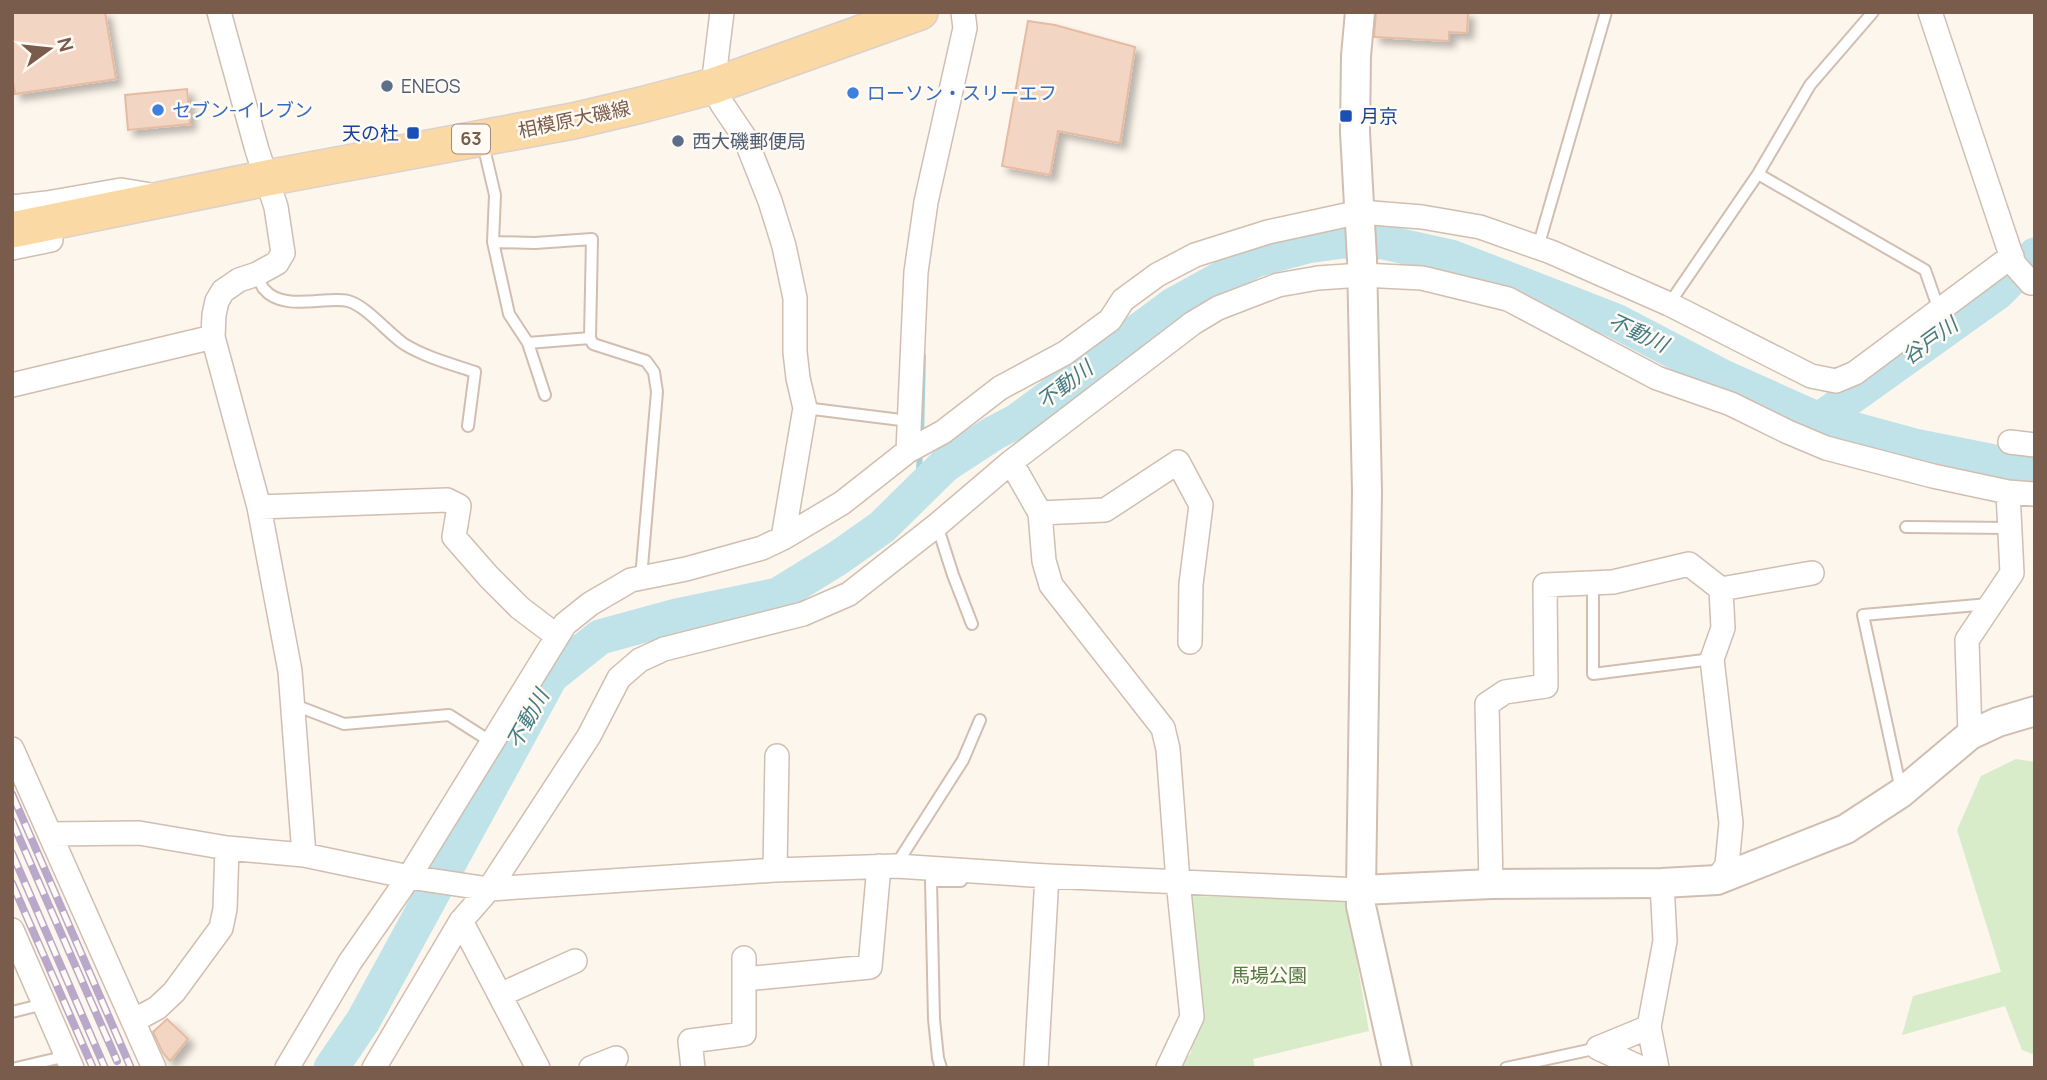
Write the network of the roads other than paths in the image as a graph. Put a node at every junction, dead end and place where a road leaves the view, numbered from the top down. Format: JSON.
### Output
{"nodes":[{"id":1,"x":219,"y":12,"type":"edge"},
{"id":2,"x":722,"y":12,"type":"edge"},
{"id":3,"x":920,"y":12,"type":"edge"},
{"id":4,"x":963,"y":12,"type":"edge"},
{"id":5,"x":1360,"y":12,"type":"edge"},
{"id":6,"x":1606,"y":12,"type":"edge"},
{"id":7,"x":1873,"y":12,"type":"edge"},
{"id":8,"x":1930,"y":12,"type":"edge"},
{"id":9,"x":713,"y":86,"type":"junction"},
{"id":10,"x":482,"y":138,"type":"junction"},
{"id":11,"x":1759,"y":174,"type":"junction"},
{"id":12,"x":267,"y":178,"type":"junction"},
{"id":13,"x":169,"y":198,"type":"junction"},
{"id":14,"x":12,"y":207,"type":"edge"},
{"id":15,"x":1360,"y":216,"type":"junction"},
{"id":16,"x":12,"y":230,"type":"edge"},
{"id":17,"x":493,"y":242,"type":"junction"},
{"id":18,"x":1538,"y":247,"type":"junction"},
{"id":19,"x":12,"y":248,"type":"edge"},
{"id":20,"x":2013,"y":260,"type":"junction"},
{"id":21,"x":1362,"y":267,"type":"junction"},
{"id":22,"x":257,"y":274,"type":"junction"},
{"id":23,"x":2033,"y":281,"type":"edge"},
{"id":24,"x":1669,"y":304,"type":"junction"},
{"id":25,"x":1940,"y":310,"type":"junction"},
{"id":26,"x":214,"y":337,"type":"junction"},
{"id":27,"x":590,"y":338,"type":"junction"},
{"id":28,"x":528,"y":343,"type":"junction"},
{"id":29,"x":12,"y":385,"type":"edge"},
{"id":30,"x":545,"y":395,"type":"dead end"},
{"id":31,"x":805,"y":408,"type":"junction"},
{"id":32,"x":909,"y":421,"type":"junction"},
{"id":33,"x":468,"y":426,"type":"dead end"},
{"id":34,"x":2010,"y":442,"type":"dead end"},
{"id":35,"x":2035,"y":445,"type":"edge"},
{"id":36,"x":908,"y":451,"type":"junction"},
{"id":37,"x":1011,"y":462,"type":"junction"},
{"id":38,"x":2008,"y":492,"type":"junction"},
{"id":39,"x":2035,"y":494,"type":"edge"},
{"id":40,"x":259,"y":507,"type":"junction"},
{"id":41,"x":1040,"y":513,"type":"junction"},
{"id":42,"x":937,"y":525,"type":"junction"},
{"id":43,"x":1906,"y":527,"type":"dead end"},
{"id":44,"x":2010,"y":528,"type":"junction"},
{"id":45,"x":783,"y":538,"type":"junction"},
{"id":46,"x":1812,"y":573,"type":"dead end"},
{"id":47,"x":641,"y":578,"type":"junction"},
{"id":48,"x":1593,"y":583,"type":"junction"},
{"id":49,"x":1721,"y":589,"type":"junction"},
{"id":50,"x":1992,"y":604,"type":"junction"},
{"id":51,"x":972,"y":624,"type":"dead end"},
{"id":52,"x":557,"y":636,"type":"junction"},
{"id":53,"x":1191,"y":642,"type":"dead end"},
{"id":54,"x":1712,"y":659,"type":"junction"},
{"id":55,"x":292,"y":704,"type":"junction"},
{"id":56,"x":2035,"y":711,"type":"edge"},
{"id":57,"x":980,"y":720,"type":"dead end"},
{"id":58,"x":1970,"y":735,"type":"junction"},
{"id":59,"x":493,"y":743,"type":"junction"},
{"id":60,"x":12,"y":749,"type":"edge"},
{"id":61,"x":777,"y":756,"type":"dead end"},
{"id":62,"x":1901,"y":793,"type":"junction"},
{"id":63,"x":50,"y":834,"type":"junction"},
{"id":64,"x":227,"y":848,"type":"junction"},
{"id":65,"x":304,"y":855,"type":"junction"},
{"id":66,"x":888,"y":866,"type":"junction"},
{"id":67,"x":775,"y":870,"type":"junction"},
{"id":68,"x":983,"y":872,"type":"junction"},
{"id":69,"x":1047,"y":876,"type":"junction"},
{"id":70,"x":409,"y":877,"type":"junction"},
{"id":71,"x":1717,"y":880,"type":"junction"},
{"id":72,"x":1178,"y":881,"type":"junction"},
{"id":73,"x":1662,"y":883,"type":"junction"},
{"id":74,"x":1491,"y":884,"type":"junction"},
{"id":75,"x":489,"y":889,"type":"junction"},
{"id":76,"x":1361,"y":890,"type":"junction"},
{"id":77,"x":461,"y":921,"type":"junction"},
{"id":78,"x":12,"y":930,"type":"edge"},
{"id":79,"x":575,"y":961,"type":"dead end"},
{"id":80,"x":500,"y":995,"type":"junction"},
{"id":81,"x":44,"y":1004,"type":"junction"},
{"id":82,"x":12,"y":1012,"type":"edge"},
{"id":83,"x":133,"y":1021,"type":"junction"},
{"id":84,"x":1649,"y":1027,"type":"junction"},
{"id":85,"x":1598,"y":1048,"type":"junction"},
{"id":86,"x":616,"y":1058,"type":"dead end"},
{"id":87,"x":70,"y":1062,"type":"edge"},
{"id":88,"x":16,"y":1068,"type":"edge"},
{"id":89,"x":154,"y":1068,"type":"edge"},
{"id":90,"x":286,"y":1068,"type":"edge"},
{"id":91,"x":374,"y":1068,"type":"edge"},
{"id":92,"x":538,"y":1068,"type":"edge"},
{"id":93,"x":591,"y":1068,"type":"edge"},
{"id":94,"x":693,"y":1068,"type":"edge"},
{"id":95,"x":941,"y":1068,"type":"edge"},
{"id":96,"x":1036,"y":1068,"type":"edge"},
{"id":97,"x":1168,"y":1068,"type":"edge"},
{"id":98,"x":1397,"y":1068,"type":"edge"},
{"id":99,"x":1506,"y":1068,"type":"edge"},
{"id":100,"x":1641,"y":1068,"type":"edge"},
{"id":101,"x":1657,"y":1068,"type":"edge"}],
"edges":[{"from":1,"to":12,"type":"street"},
{"from":2,"to":9,"type":"street"},
{"from":3,"to":9,"type":"main road","name":"相模原大磯線","number":"63"},
{"from":4,"to":32,"type":"street"},
{"from":5,"to":15,"type":"street"},
{"from":6,"to":18,"type":"lane"},
{"from":7,"to":11,"type":"lane"},
{"from":8,"to":20,"type":"street"},
{"from":9,"to":10,"type":"main road","name":"相模原大磯線","number":"63"},
{"from":9,"to":31,"type":"street"},
{"from":10,"to":12,"type":"main road","name":"相模原大磯線","number":"63"},
{"from":10,"to":17,"type":"lane"},
{"from":11,"to":24,"type":"lane"},
{"from":11,"to":25,"type":"lane"},
{"from":12,"to":13,"type":"main road","name":"相模原大磯線","number":"63"},
{"from":12,"to":22,"type":"street"},
{"from":13,"to":14,"type":"street"},
{"from":13,"to":16,"type":"main road","name":"相模原大磯線","number":"63"},
{"from":13,"to":19,"type":"street"},
{"from":15,"to":18,"type":"street"},
{"from":15,"to":21,"type":"street"},
{"from":15,"to":36,"type":"street"},
{"from":17,"to":27,"type":"lane"},
{"from":17,"to":28,"type":"lane"},
{"from":18,"to":24,"type":"street"},
{"from":20,"to":23,"type":"street"},
{"from":20,"to":25,"type":"street"},
{"from":21,"to":37,"type":"street"},
{"from":21,"to":38,"type":"street"},
{"from":21,"to":76,"type":"street"},
{"from":22,"to":26,"type":"street"},
{"from":22,"to":33,"type":"lane"},
{"from":24,"to":25,"type":"street"},
{"from":26,"to":29,"type":"street"},
{"from":26,"to":40,"type":"street"},
{"from":27,"to":28,"type":"lane"},
{"from":27,"to":47,"type":"lane"},
{"from":28,"to":30,"type":"lane"},
{"from":31,"to":32,"type":"lane"},
{"from":31,"to":45,"type":"street"},
{"from":32,"to":36,"type":"street"},
{"from":34,"to":35,"type":"street"},
{"from":36,"to":45,"type":"street"},
{"from":37,"to":41,"type":"street"},
{"from":37,"to":42,"type":"street"},
{"from":38,"to":39,"type":"street"},
{"from":38,"to":44,"type":"street"},
{"from":40,"to":52,"type":"street"},
{"from":40,"to":55,"type":"street"},
{"from":41,"to":53,"type":"street"},
{"from":41,"to":72,"type":"street"},
{"from":42,"to":51,"type":"lane"},
{"from":42,"to":75,"type":"street"},
{"from":43,"to":44,"type":"lane"},
{"from":44,"to":50,"type":"street"},
{"from":45,"to":47,"type":"street"},
{"from":46,"to":49,"type":"street"},
{"from":47,"to":52,"type":"street"},
{"from":48,"to":49,"type":"street"},
{"from":48,"to":54,"type":"lane"},
{"from":48,"to":74,"type":"street"},
{"from":49,"to":54,"type":"street"},
{"from":50,"to":58,"type":"street"},
{"from":50,"to":62,"type":"lane"},
{"from":52,"to":59,"type":"street"},
{"from":54,"to":71,"type":"street"},
{"from":55,"to":59,"type":"lane"},
{"from":55,"to":65,"type":"street"},
{"from":56,"to":58,"type":"street"},
{"from":57,"to":66,"type":"lane"},
{"from":58,"to":62,"type":"street"},
{"from":59,"to":70,"type":"street"},
{"from":60,"to":63,"type":"street"},
{"from":61,"to":67,"type":"street"},
{"from":62,"to":71,"type":"street"},
{"from":63,"to":64,"type":"street"},
{"from":63,"to":83,"type":"street"},
{"from":64,"to":65,"type":"street"},
{"from":64,"to":83,"type":"street"},
{"from":65,"to":70,"type":"street"},
{"from":66,"to":67,"type":"street"},
{"from":66,"to":68,"type":"street"},
{"from":66,"to":94,"type":"street"},
{"from":67,"to":75,"type":"street"},
{"from":68,"to":69,"type":"street"},
{"from":68,"to":95,"type":"lane"},
{"from":69,"to":72,"type":"street"},
{"from":69,"to":96,"type":"street"},
{"from":70,"to":75,"type":"street"},
{"from":70,"to":90,"type":"street"},
{"from":71,"to":73,"type":"street"},
{"from":72,"to":76,"type":"street"},
{"from":72,"to":97,"type":"street"},
{"from":73,"to":74,"type":"street"},
{"from":73,"to":84,"type":"street"},
{"from":74,"to":76,"type":"street"},
{"from":75,"to":77,"type":"street"},
{"from":76,"to":98,"type":"street"},
{"from":77,"to":80,"type":"street"},
{"from":77,"to":91,"type":"street"},
{"from":78,"to":81,"type":"street"},
{"from":79,"to":80,"type":"street"},
{"from":80,"to":92,"type":"street"},
{"from":81,"to":82,"type":"lane"},
{"from":81,"to":87,"type":"street"},
{"from":83,"to":89,"type":"street"},
{"from":84,"to":85,"type":"street"},
{"from":84,"to":101,"type":"street"},
{"from":85,"to":99,"type":"lane"},
{"from":85,"to":100,"type":"street"},
{"from":86,"to":93,"type":"street"},
{"from":87,"to":88,"type":"lane"}]}
